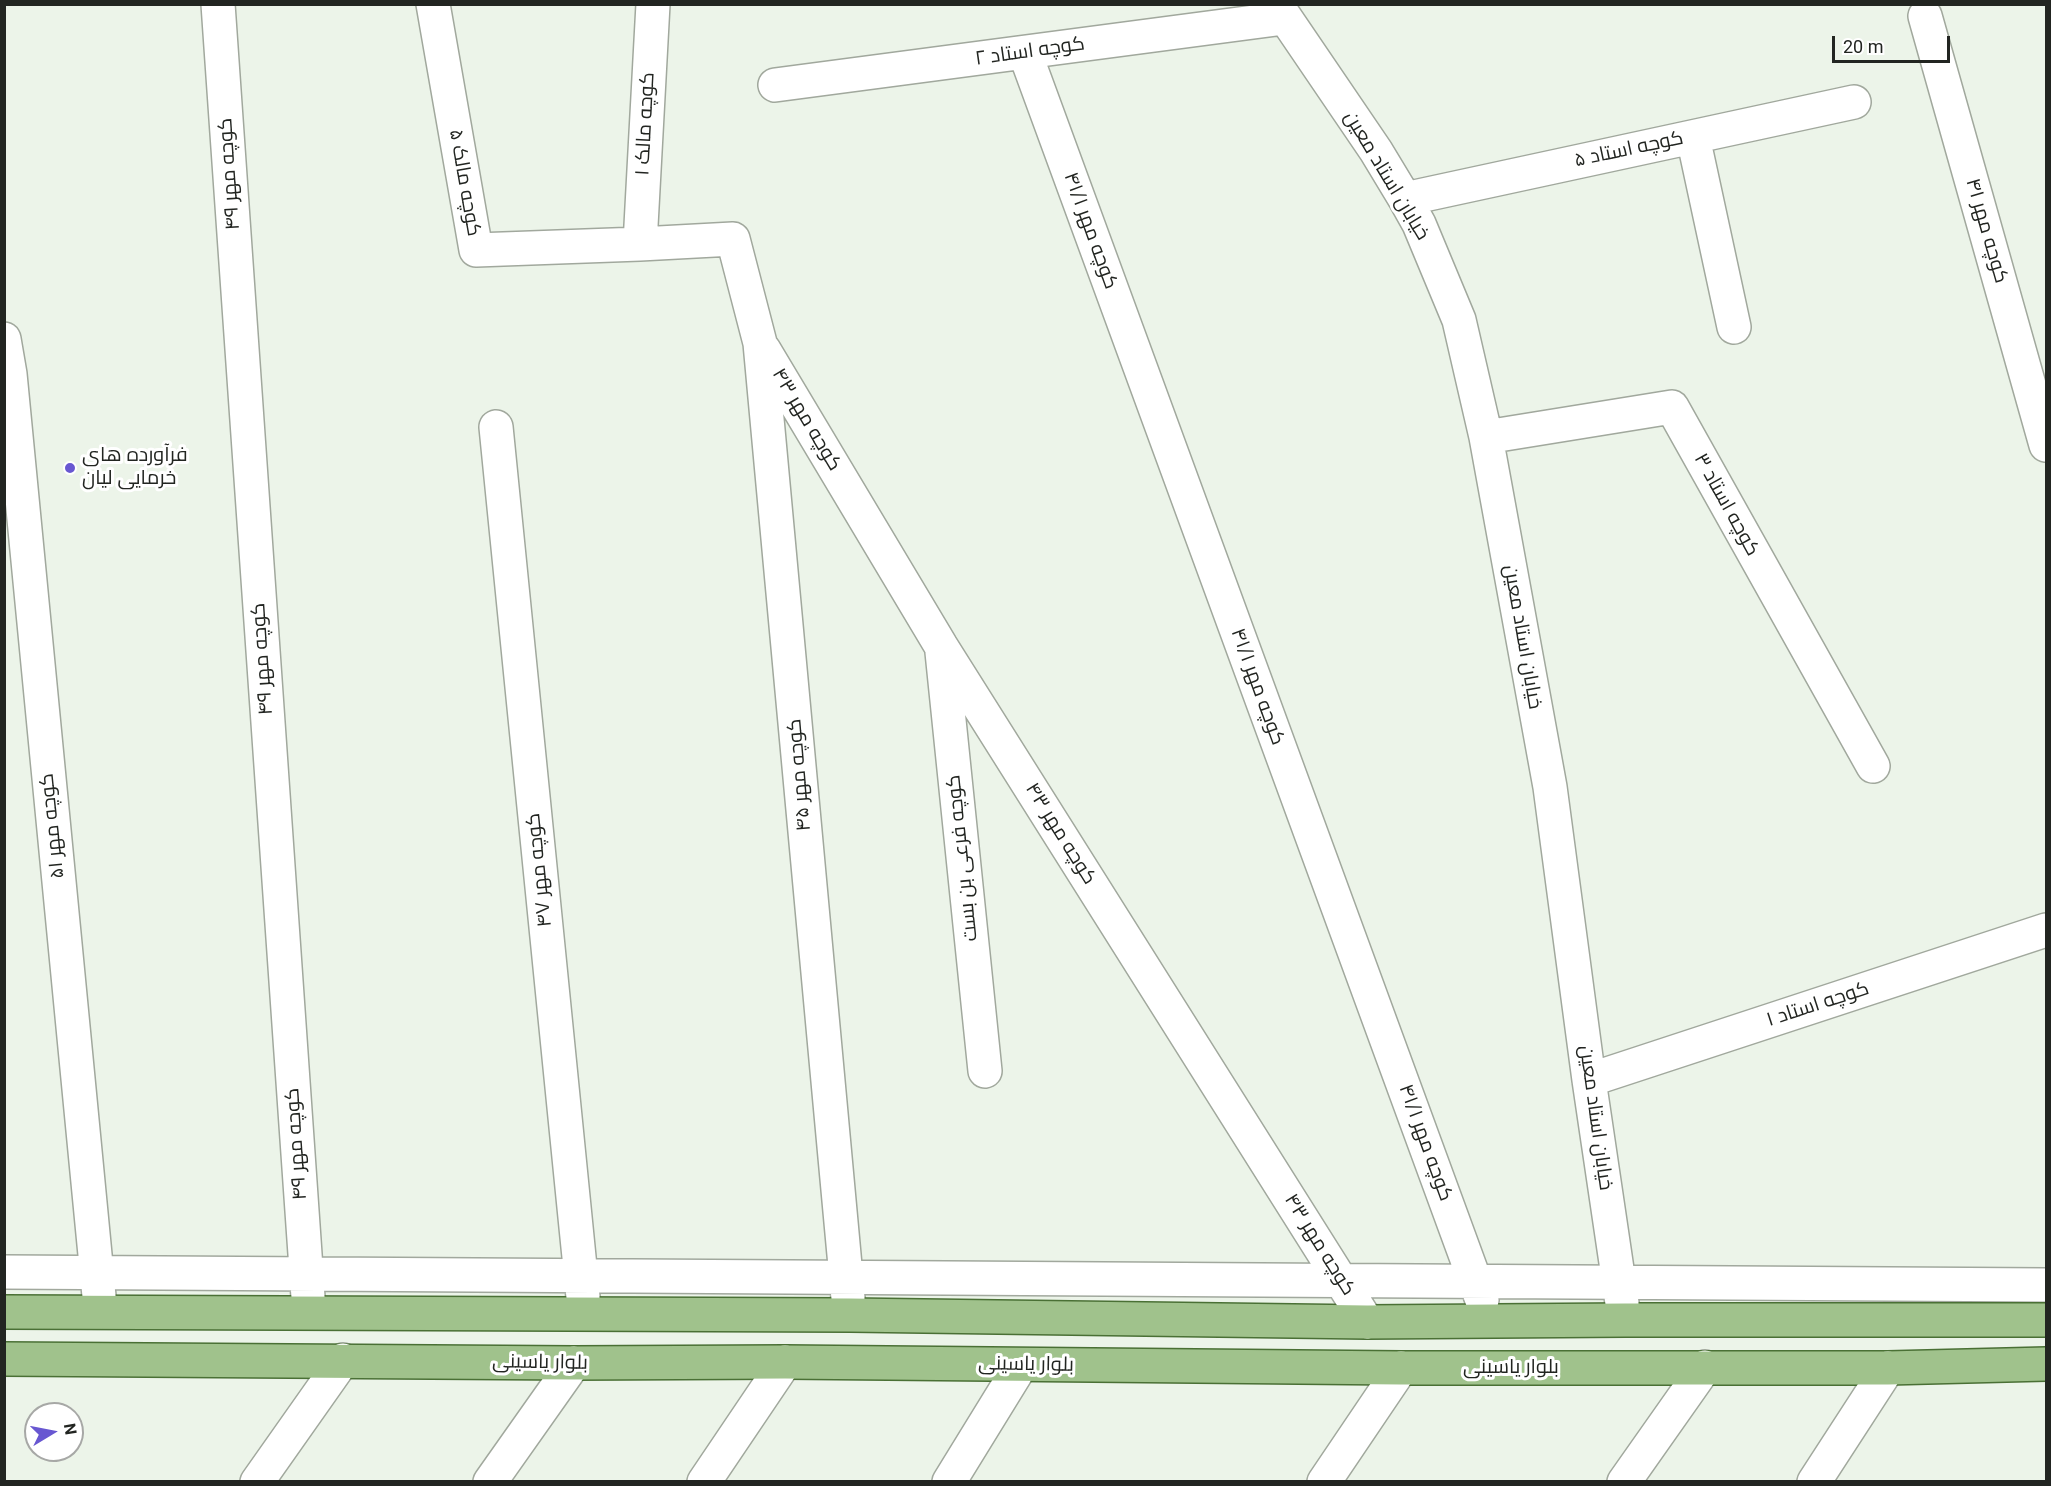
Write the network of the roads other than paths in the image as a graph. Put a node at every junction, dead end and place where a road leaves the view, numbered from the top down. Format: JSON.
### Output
{"nodes":[{"id":1,"x":218,"y":4,"type":"edge"},
{"id":2,"x":432,"y":4,"type":"edge"},
{"id":3,"x":653,"y":4,"type":"edge"},
{"id":4,"x":1280,"y":11,"type":"edge"},
{"id":5,"x":1924,"y":16,"type":"dead end"},
{"id":6,"x":1025,"y":53,"type":"junction"},
{"id":7,"x":775,"y":85,"type":"dead end"},
{"id":8,"x":1854,"y":102,"type":"dead end"},
{"id":9,"x":1693,"y":137,"type":"junction"},
{"id":10,"x":1405,"y":199,"type":"junction"},
{"id":11,"x":733,"y":239,"type":"joint"},
{"id":12,"x":640,"y":244,"type":"junction"},
{"id":13,"x":1734,"y":327,"type":"dead end"},
{"id":14,"x":4,"y":339,"type":"edge"},
{"id":15,"x":760,"y":343,"type":"junction"},
{"id":16,"x":7,"y":375,"type":"edge"},
{"id":17,"x":496,"y":427,"type":"dead end"},
{"id":18,"x":1486,"y":437,"type":"junction"},
{"id":19,"x":2046,"y":446,"type":"edge"},
{"id":20,"x":941,"y":646,"type":"junction"},
{"id":21,"x":1873,"y":766,"type":"dead end"},
{"id":22,"x":2046,"y":930,"type":"edge"},
{"id":23,"x":985,"y":1071,"type":"dead end"},
{"id":24,"x":1589,"y":1080,"type":"junction"},
{"id":25,"x":6,"y":1265,"type":"edge"},
{"id":26,"x":97,"y":1273,"type":"junction"},
{"id":27,"x":306,"y":1274,"type":"junction"},
{"id":28,"x":581,"y":1276,"type":"junction"},
{"id":29,"x":846,"y":1278,"type":"junction"},
{"id":30,"x":1342,"y":1281,"type":"junction"},
{"id":31,"x":1475,"y":1282,"type":"junction"},
{"id":32,"x":1619,"y":1283,"type":"junction"},
{"id":33,"x":2046,"y":1285,"type":"edge"},
{"id":34,"x":10,"y":1312,"type":"edge"},
{"id":35,"x":100,"y":1313,"type":"junction"},
{"id":36,"x":309,"y":1314,"type":"junction"},
{"id":37,"x":584,"y":1314,"type":"junction"},
{"id":38,"x":850,"y":1315,"type":"junction"},
{"id":39,"x":1625,"y":1320,"type":"junction"},
{"id":40,"x":2046,"y":1320,"type":"edge"},
{"id":41,"x":1490,"y":1321,"type":"junction"},
{"id":42,"x":1367,"y":1322,"type":"junction"},
{"id":43,"x":4,"y":1359,"type":"edge"},
{"id":44,"x":343,"y":1360,"type":"junction"},
{"id":45,"x":785,"y":1362,"type":"junction"},
{"id":46,"x":574,"y":1363,"type":"junction"},
{"id":47,"x":2046,"y":1364,"type":"edge"},
{"id":48,"x":1021,"y":1365,"type":"junction"},
{"id":49,"x":1705,"y":1367,"type":"junction"},
{"id":50,"x":1401,"y":1368,"type":"junction"},
{"id":51,"x":1888,"y":1368,"type":"junction"},
{"id":52,"x":257,"y":1482,"type":"edge"},
{"id":53,"x":490,"y":1482,"type":"edge"},
{"id":54,"x":704,"y":1482,"type":"edge"},
{"id":55,"x":949,"y":1482,"type":"edge"},
{"id":56,"x":1324,"y":1482,"type":"edge"},
{"id":57,"x":1624,"y":1482,"type":"edge"},
{"id":58,"x":1814,"y":1482,"type":"edge"}],
"edges":[{"from":1,"to":27,"type":"street","name":"کوچه مهر ۴۹"},
{"from":2,"to":12,"type":"street","name":"کوچه مالک ۵"},
{"from":3,"to":12,"type":"street","name":"کوچه مالک ۱"},
{"from":4,"to":6,"type":"street","name":"کوچه استاد ۲"},
{"from":4,"to":10,"type":"street","name":"خیابان استاد معین"},
{"from":5,"to":19,"type":"street","name":"کوچه مهر ۴۱"},
{"from":6,"to":7,"type":"street","name":"کوچه استاد ۲"},
{"from":6,"to":31,"type":"street","name":"کوچه مهر ۴۱/۱"},
{"from":8,"to":9,"type":"street","name":"کوچه استاد ۵"},
{"from":9,"to":10,"type":"street","name":"کوچه استاد ۵"},
{"from":9,"to":13,"type":"street"},
{"from":10,"to":18,"type":"street","name":"خیابان استاد معین"},
{"from":11,"to":12,"type":"street","name":"کوچه مالک ۵"},
{"from":11,"to":15,"type":"street","name":"کوچه مهر ۴۵"},
{"from":14,"to":16,"type":"street","name":"کوچه مهر ۵۱"},
{"from":15,"to":20,"type":"street","name":"کوچه مهر ۴۳"},
{"from":15,"to":29,"type":"street","name":"کوچه مهر ۴۵"},
{"from":16,"to":26,"type":"street","name":"کوچه مهر ۵۱"},
{"from":17,"to":28,"type":"street","name":"کوچه مهر ۴۷"},
{"from":18,"to":21,"type":"street","name":"کوچه استاد ۳"},
{"from":18,"to":24,"type":"street","name":"خیابان استاد معین"},
{"from":20,"to":23,"type":"street","name":"کوچه فرعی بن بست"},
{"from":20,"to":30,"type":"street","name":"کوچه مهر ۴۳"},
{"from":22,"to":24,"type":"street","name":"کوچه استاد ۱"},
{"from":24,"to":32,"type":"street","name":"خیابان استاد معین"},
{"from":25,"to":26,"type":"street"},
{"from":25,"to":34,"type":"street"},
{"from":26,"to":27,"type":"street"},
{"from":26,"to":35,"type":"street","name":"کوچه مهر ۵۱"},
{"from":27,"to":28,"type":"street"},
{"from":27,"to":36,"type":"street","name":"کوچه مهر ۴۹"},
{"from":28,"to":29,"type":"street"},
{"from":28,"to":37,"type":"street","name":"کوچه مهر ۴۷"},
{"from":29,"to":30,"type":"street"},
{"from":29,"to":38,"type":"street","name":"کوچه مهر ۴۵"},
{"from":30,"to":31,"type":"street"},
{"from":30,"to":42,"type":"street","name":"کوچه مهر ۴۳"},
{"from":31,"to":32,"type":"street"},
{"from":31,"to":41,"type":"street","name":"کوچه مهر ۴۱/۱"},
{"from":32,"to":33,"type":"street"},
{"from":32,"to":39,"type":"street","name":"خیابان استاد معین"},
{"from":34,"to":35,"type":"main road"},
{"from":35,"to":36,"type":"main road"},
{"from":36,"to":37,"type":"main road"},
{"from":37,"to":38,"type":"main road"},
{"from":38,"to":42,"type":"main road"},
{"from":39,"to":40,"type":"main road"},
{"from":39,"to":41,"type":"main road"},
{"from":41,"to":42,"type":"main road"},
{"from":43,"to":44,"type":"main road","name":"بلوار یاسینی"},
{"from":44,"to":46,"type":"main road","name":"بلوار یاسینی"},
{"from":44,"to":52,"type":"street"},
{"from":45,"to":46,"type":"main road","name":"بلوار یاسینی"},
{"from":45,"to":48,"type":"main road","name":"بلوار یاسینی"},
{"from":45,"to":54,"type":"street"},
{"from":46,"to":53,"type":"street"},
{"from":47,"to":51,"type":"main road","name":"بلوار یاسینی"},
{"from":48,"to":50,"type":"main road","name":"بلوار یاسینی"},
{"from":48,"to":55,"type":"street"},
{"from":49,"to":50,"type":"main road","name":"بلوار یاسینی"},
{"from":49,"to":51,"type":"main road","name":"بلوار یاسینی"},
{"from":49,"to":57,"type":"street"},
{"from":50,"to":56,"type":"street"},
{"from":51,"to":58,"type":"street"}]}
